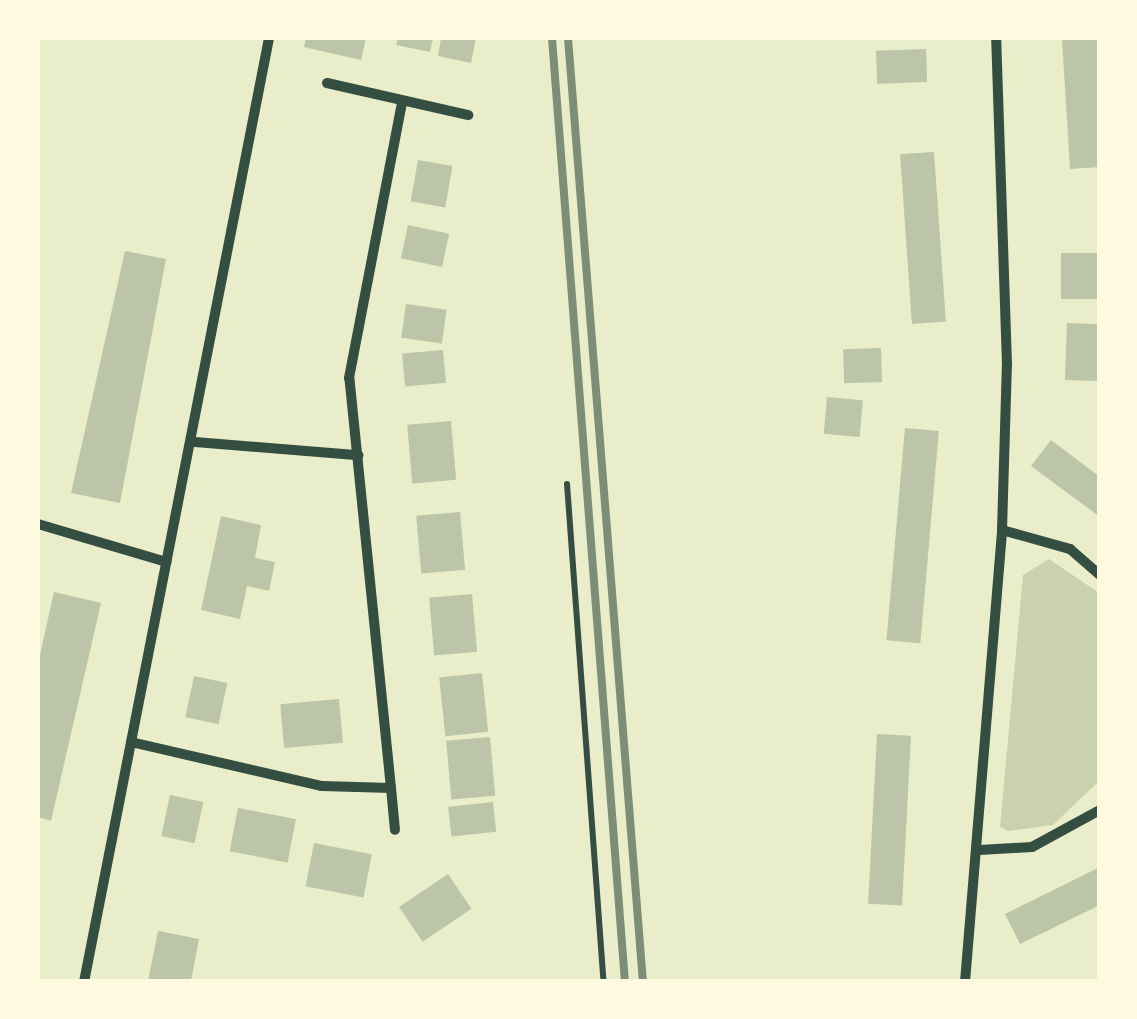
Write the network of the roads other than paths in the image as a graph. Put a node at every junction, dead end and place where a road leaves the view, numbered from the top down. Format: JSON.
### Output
{"nodes":[{"id":1,"x":269,"y":38,"type":"edge"},
{"id":2,"x":996,"y":38,"type":"edge"},
{"id":3,"x":327,"y":83,"type":"dead end"},
{"id":4,"x":402,"y":102,"type":"junction"},
{"id":5,"x":468,"y":115,"type":"dead end"},
{"id":6,"x":195,"y":442,"type":"junction"},
{"id":7,"x":358,"y":455,"type":"junction"},
{"id":8,"x":38,"y":524,"type":"edge"},
{"id":9,"x":1002,"y":530,"type":"junction"},
{"id":10,"x":166,"y":562,"type":"junction"},
{"id":11,"x":1100,"y":576,"type":"edge"},
{"id":12,"x":131,"y":742,"type":"junction"},
{"id":13,"x":391,"y":788,"type":"junction"},
{"id":14,"x":1100,"y":810,"type":"edge"},
{"id":15,"x":394,"y":830,"type":"dead end"},
{"id":16,"x":979,"y":850,"type":"junction"},
{"id":17,"x":84,"y":982,"type":"edge"},
{"id":18,"x":965,"y":982,"type":"edge"}],
"edges":[{"from":1,"to":6,"type":"street"},
{"from":2,"to":9,"type":"street"},
{"from":3,"to":4,"type":"street"},
{"from":4,"to":5,"type":"street"},
{"from":4,"to":7,"type":"street"},
{"from":6,"to":7,"type":"street"},
{"from":6,"to":10,"type":"street"},
{"from":7,"to":13,"type":"street"},
{"from":8,"to":10,"type":"street"},
{"from":9,"to":11,"type":"street"},
{"from":9,"to":16,"type":"street"},
{"from":10,"to":12,"type":"street"},
{"from":12,"to":13,"type":"street"},
{"from":12,"to":17,"type":"street"},
{"from":13,"to":15,"type":"street"},
{"from":14,"to":16,"type":"street"},
{"from":16,"to":18,"type":"street"}]}
